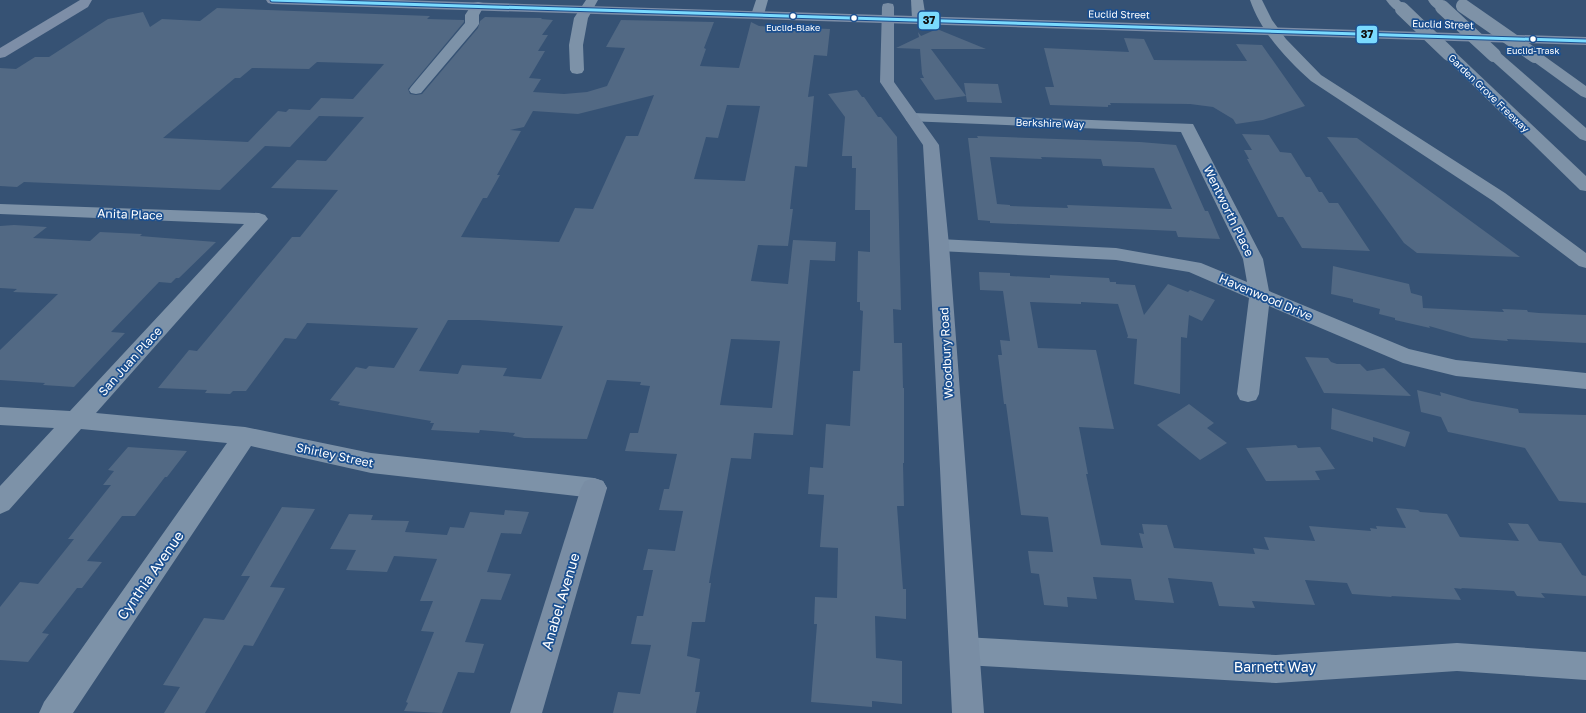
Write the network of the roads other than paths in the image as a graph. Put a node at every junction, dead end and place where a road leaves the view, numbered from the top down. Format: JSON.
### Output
{"nodes":[{"id":1,"x":86,"y":0,"type":"edge"},
{"id":2,"x":272,"y":0,"type":"edge"},
{"id":3,"x":653,"y":0,"type":"edge"},
{"id":4,"x":1256,"y":0,"type":"edge"},
{"id":5,"x":1459,"y":3,"type":"edge"},
{"id":6,"x":1397,"y":4,"type":"edge"},
{"id":7,"x":1438,"y":4,"type":"edge"},
{"id":8,"x":589,"y":5,"type":"edge"},
{"id":9,"x":478,"y":6,"type":"junction"},
{"id":10,"x":760,"y":6,"type":"edge"},
{"id":11,"x":918,"y":9,"type":"edge"},
{"id":12,"x":888,"y":13,"type":"junction"},
{"id":13,"x":1200,"y":16,"type":"dead end"},
{"id":14,"x":1089,"y":19,"type":"junction"},
{"id":15,"x":1347,"y":20,"type":"dead end"},
{"id":16,"x":1277,"y":24,"type":"junction"},
{"id":17,"x":1586,"y":29,"type":"edge"},
{"id":18,"x":1586,"y":41,"type":"edge"},
{"id":19,"x":0,"y":54,"type":"edge"},
{"id":20,"x":577,"y":70,"type":"dead end"},
{"id":21,"x":416,"y":90,"type":"dead end"},
{"id":22,"x":1586,"y":93,"type":"edge"},
{"id":23,"x":912,"y":118,"type":"junction"},
{"id":24,"x":1187,"y":127,"type":"joint"},
{"id":25,"x":1586,"y":136,"type":"edge"},
{"id":26,"x":1586,"y":186,"type":"edge"},
{"id":27,"x":0,"y":209,"type":"edge"},
{"id":28,"x":259,"y":219,"type":"joint"},
{"id":29,"x":939,"y":245,"type":"junction"},
{"id":30,"x":1586,"y":262,"type":"edge"},
{"id":31,"x":1260,"y":295,"type":"junction"},
{"id":32,"x":1586,"y":381,"type":"edge"},
{"id":33,"x":1248,"y":394,"type":"dead end"},
{"id":34,"x":0,"y":416,"type":"edge"},
{"id":35,"x":76,"y":420,"type":"junction"},
{"id":36,"x":245,"y":436,"type":"junction"},
{"id":37,"x":594,"y":488,"type":"joint"},
{"id":38,"x":0,"y":503,"type":"edge"},
{"id":39,"x":964,"y":651,"type":"junction"},
{"id":40,"x":1586,"y":666,"type":"edge"},
{"id":41,"x":55,"y":713,"type":"edge"},
{"id":42,"x":526,"y":713,"type":"edge"},
{"id":43,"x":968,"y":713,"type":"edge"}],
"edges":[{"from":1,"to":19,"type":"main road"},
{"from":2,"to":9,"type":"main road","name":"Euclid Street"},
{"from":3,"to":10,"type":"main road","name":"Euclid Street"},
{"from":4,"to":16,"type":"highway"},
{"from":5,"to":22,"type":"highway","bridge":true},
{"from":6,"to":26,"type":"highway","name":"Garden Grove Freeway","bridge":true},
{"from":7,"to":25,"type":"highway","bridge":true},
{"from":8,"to":9,"type":"main road","name":"Euclid Street"},
{"from":8,"to":10,"type":"main road","name":"Euclid Street"},
{"from":8,"to":20,"type":"street"},
{"from":9,"to":21,"type":"street"},
{"from":10,"to":12,"type":"main road","name":"Euclid Street"},
{"from":11,"to":12,"type":"main road","name":"Euclid Street"},
{"from":11,"to":14,"type":"main road","name":"Euclid Street"},
{"from":12,"to":23,"type":"street","name":"Woodbury Road"},
{"from":13,"to":14,"type":"main road","name":"Euclid Street"},
{"from":14,"to":16,"type":"main road","name":"Euclid Street"},
{"from":15,"to":17,"type":"main road","name":"Euclid Street"},
{"from":16,"to":18,"type":"main road","name":"Euclid Street"},
{"from":16,"to":30,"type":"highway"},
{"from":23,"to":24,"type":"street","name":"Berkshire Way"},
{"from":23,"to":29,"type":"street","name":"Woodbury Road"},
{"from":24,"to":31,"type":"street","name":"Wentworth Place"},
{"from":27,"to":28,"type":"street","name":"Anita Place"},
{"from":28,"to":35,"type":"street","name":"San Juan Place"},
{"from":29,"to":31,"type":"street","name":"Havenwood Drive"},
{"from":29,"to":39,"type":"street","name":"Woodbury Road"},
{"from":31,"to":32,"type":"street","name":"Havenwood Drive"},
{"from":31,"to":33,"type":"street","name":"Wentworth Place"},
{"from":34,"to":35,"type":"street","name":"Shirley Street"},
{"from":35,"to":36,"type":"street","name":"Shirley Street"},
{"from":35,"to":38,"type":"street","name":"San Juan Place"},
{"from":36,"to":37,"type":"street","name":"Shirley Street"},
{"from":36,"to":41,"type":"street","name":"Cynthia Avenue"},
{"from":37,"to":42,"type":"street","name":"Anabel Avenue"},
{"from":39,"to":40,"type":"street","name":"Barnett Way"},
{"from":39,"to":43,"type":"street","name":"Woodbury Road"}]}
